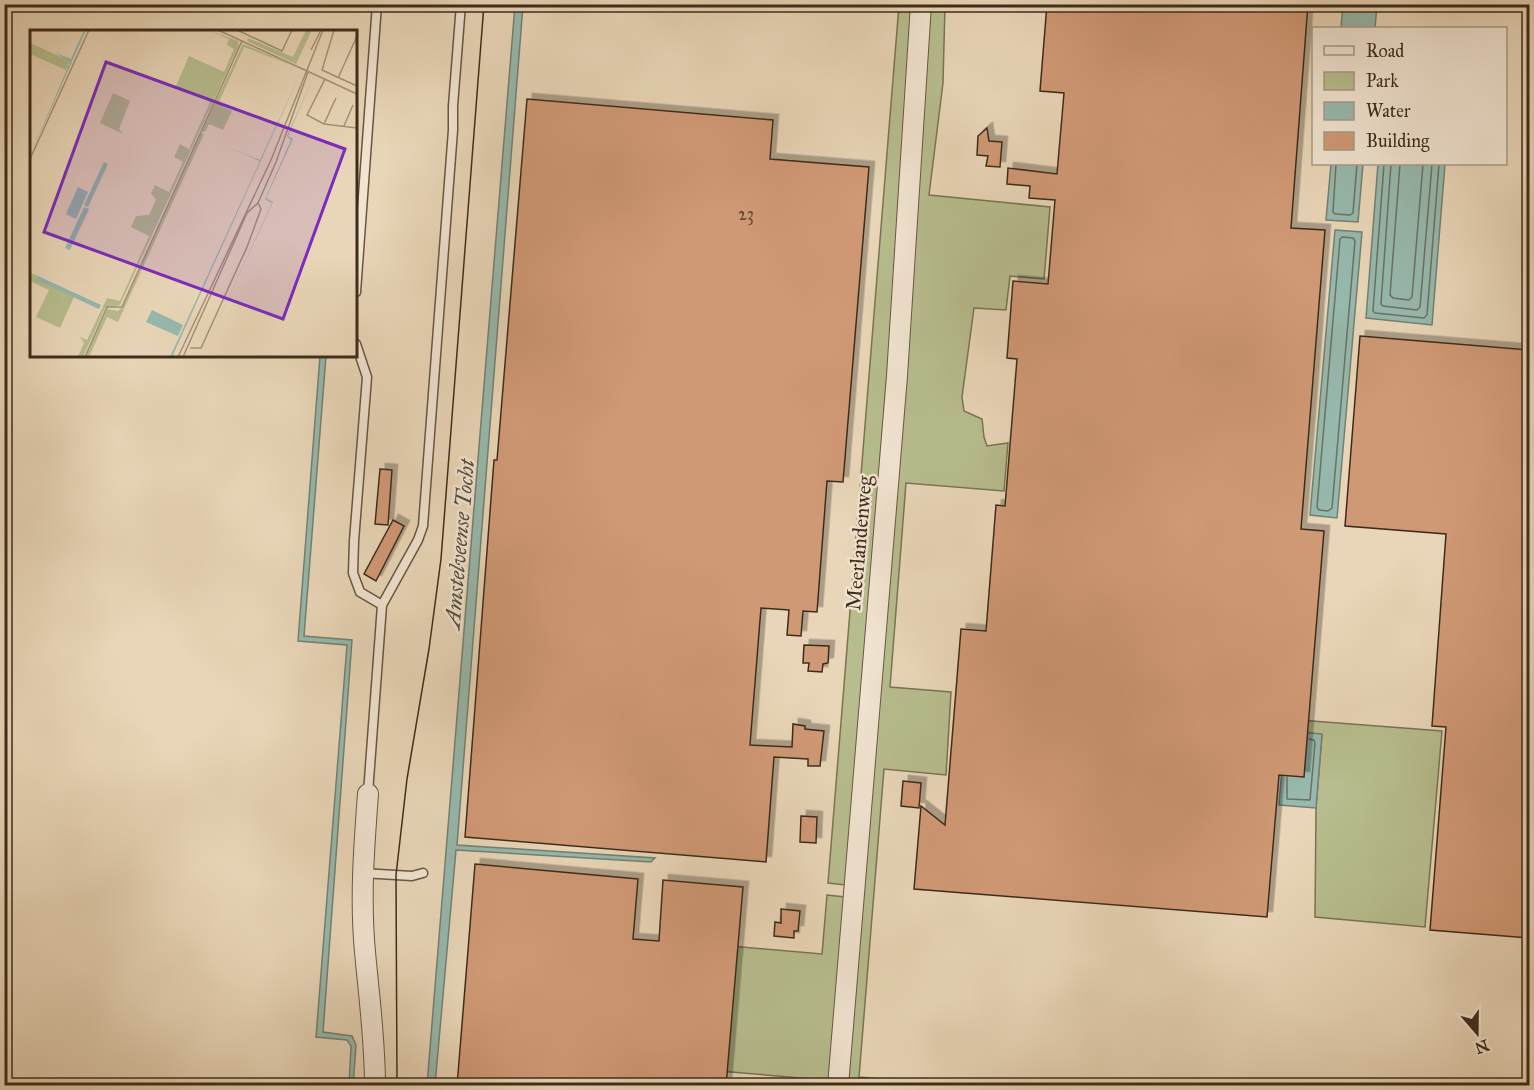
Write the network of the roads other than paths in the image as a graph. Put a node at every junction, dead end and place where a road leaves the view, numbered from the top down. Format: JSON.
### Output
{"nodes":[{"id":1,"x":377,"y":4,"type":"edge"},
{"id":2,"x":461,"y":4,"type":"edge"},
{"id":3,"x":921,"y":4,"type":"edge"},
{"id":4,"x":357,"y":278,"type":"edge"},
{"id":5,"x":357,"y":347,"type":"edge"},
{"id":6,"x":382,"y":605,"type":"junction"},
{"id":7,"x":368,"y":794,"type":"joint"},
{"id":8,"x":362,"y":873,"type":"junction"},
{"id":9,"x":423,"y":873,"type":"dead end"},
{"id":10,"x":375,"y":1086,"type":"edge"},
{"id":11,"x":838,"y":1086,"type":"edge"}],
"edges":[{"from":1,"to":4,"type":"lane"},
{"from":2,"to":6,"type":"lane"},
{"from":3,"to":11,"type":"street","name":"Meerlandenweg"},
{"from":5,"to":6,"type":"lane"},
{"from":6,"to":7,"type":"lane"},
{"from":7,"to":8,"type":"street"},
{"from":8,"to":9,"type":"lane"},
{"from":8,"to":10,"type":"street"}]}
